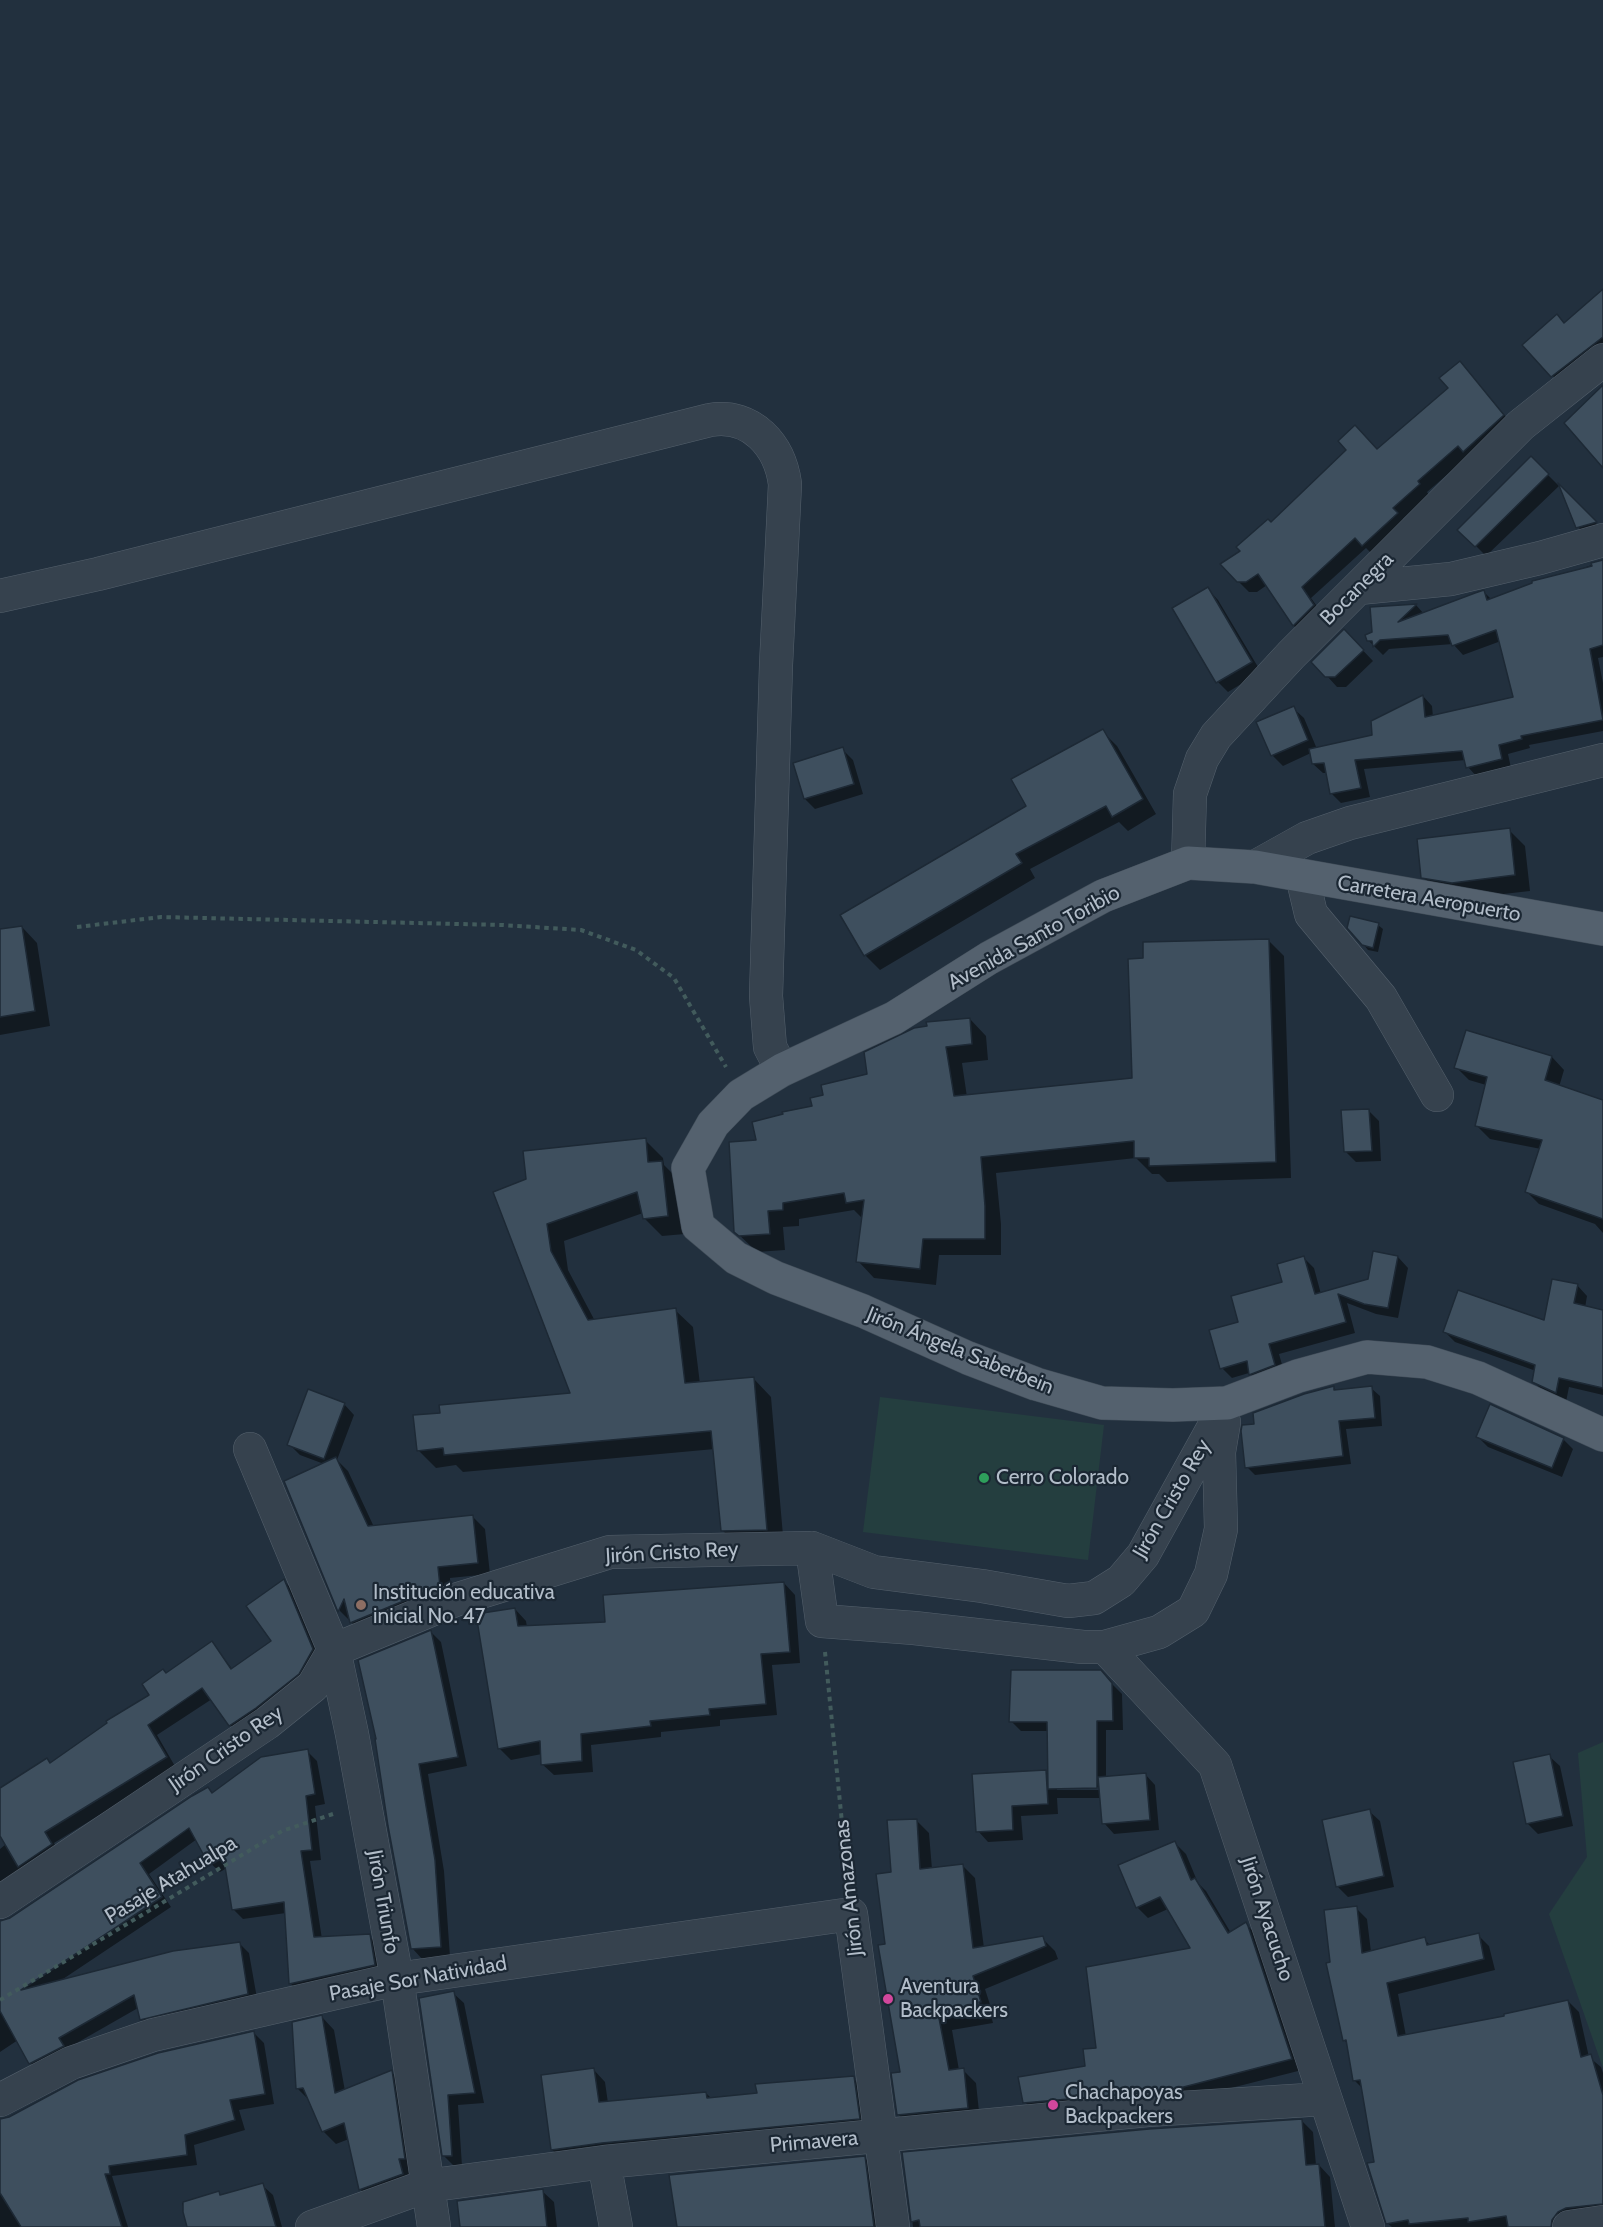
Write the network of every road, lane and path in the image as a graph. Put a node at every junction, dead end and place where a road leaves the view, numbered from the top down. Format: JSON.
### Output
{"nodes":[{"id":1,"x":1603,"y":360,"type":"edge"},
{"id":2,"x":1603,"y":540,"type":"edge"},
{"id":3,"x":98,"y":574,"type":"junction"},
{"id":4,"x":1359,"y":588,"type":"junction"},
{"id":5,"x":0,"y":596,"type":"edge"},
{"id":6,"x":0,"y":619,"type":"edge"},
{"id":7,"x":1603,"y":760,"type":"edge"},
{"id":8,"x":1188,"y":863,"type":"junction"},
{"id":9,"x":1255,"y":867,"type":"junction"},
{"id":10,"x":1302,"y":876,"type":"junction"},
{"id":11,"x":77,"y":927,"type":"dead end"},
{"id":12,"x":1603,"y":929,"type":"edge"},
{"id":13,"x":782,"y":1070,"type":"junction"},
{"id":14,"x":741,"y":1095,"type":"junction"},
{"id":15,"x":1437,"y":1095,"type":"dead end"},
{"id":16,"x":736,"y":1258,"type":"joint"},
{"id":17,"x":1227,"y":1403,"type":"junction"},
{"id":18,"x":1603,"y":1435,"type":"edge"},
{"id":19,"x":250,"y":1449,"type":"dead end"},
{"id":20,"x":812,"y":1548,"type":"junction"},
{"id":21,"x":822,"y":1621,"type":"junction"},
{"id":22,"x":1105,"y":1647,"type":"junction"},
{"id":23,"x":334,"y":1650,"type":"junction"},
{"id":24,"x":365,"y":1803,"type":"junction"},
{"id":25,"x":0,"y":1902,"type":"edge"},
{"id":26,"x":851,"y":1914,"type":"junction"},
{"id":27,"x":397,"y":1979,"type":"junction"},
{"id":28,"x":0,"y":2000,"type":"edge"},
{"id":29,"x":1324,"y":2099,"type":"junction"},
{"id":30,"x":0,"y":2100,"type":"edge"},
{"id":31,"x":880,"y":2136,"type":"junction"},
{"id":32,"x":604,"y":2162,"type":"junction"},
{"id":33,"x":426,"y":2186,"type":"junction"},
{"id":34,"x":1603,"y":2222,"type":"edge"},
{"id":35,"x":312,"y":2227,"type":"edge"},
{"id":36,"x":434,"y":2227,"type":"edge"},
{"id":37,"x":616,"y":2227,"type":"edge"},
{"id":38,"x":892,"y":2227,"type":"edge"},
{"id":39,"x":1368,"y":2227,"type":"edge"},
{"id":40,"x":1569,"y":2227,"type":"edge"}],
"edges":[{"from":1,"to":4,"type":"street","name":"Bocanegra"},
{"from":2,"to":4,"type":"street"},
{"from":3,"to":5,"type":"street"},
{"from":3,"to":6,"type":"street"},
{"from":3,"to":13,"type":"street"},
{"from":4,"to":8,"type":"street","name":"Bocanegra"},
{"from":7,"to":9,"type":"street"},
{"from":8,"to":9,"type":"main road","name":"Avenida Santo Toribio"},
{"from":8,"to":13,"type":"main road","name":"Avenida Santo Toribio"},
{"from":9,"to":10,"type":"main road","name":"Carretera Aeropuerto"},
{"from":10,"to":12,"type":"main road","name":"Carretera Aeropuerto"},
{"from":10,"to":15,"type":"street"},
{"from":11,"to":14,"type":"path"},
{"from":13,"to":14,"type":"main road","name":"Avenida Santo Toribio"},
{"from":14,"to":16,"type":"main road","name":"Avenida Santo Toribio"},
{"from":16,"to":17,"type":"main road","name":"Jirón Ángela Saberbein"},
{"from":17,"to":18,"type":"main road","name":"Jirón Ángela Saberbein"},
{"from":17,"to":20,"type":"street","name":"Jirón Cristo Rey"},
{"from":17,"to":22,"type":"street"},
{"from":19,"to":23,"type":"street","name":"Jirón Triunfo"},
{"from":20,"to":21,"type":"street"},
{"from":20,"to":23,"type":"street","name":"Jirón Cristo Rey"},
{"from":21,"to":22,"type":"street"},
{"from":21,"to":26,"type":"path","name":"Jirón Amazonas"},
{"from":22,"to":29,"type":"street","name":"Jirón Ayacucho"},
{"from":23,"to":24,"type":"street","name":"Jirón Triunfo"},
{"from":23,"to":25,"type":"street","name":"Jirón Cristo Rey"},
{"from":24,"to":27,"type":"street","name":"Jirón Triunfo"},
{"from":24,"to":28,"type":"path","name":"Pasaje Atahualpa"},
{"from":26,"to":27,"type":"street","name":"Pasaje Sor Natividad"},
{"from":26,"to":31,"type":"street","name":"Jirón Amazonas"},
{"from":27,"to":30,"type":"street","name":"Pasaje Sor Natividad"},
{"from":27,"to":33,"type":"street","name":"Jirón Triunfo"},
{"from":29,"to":31,"type":"street","name":"Primavera"},
{"from":29,"to":39,"type":"street","name":"Jirón Ayacucho"},
{"from":31,"to":32,"type":"street","name":"Primavera"},
{"from":31,"to":38,"type":"street","name":"Jirón Amazonas"},
{"from":32,"to":33,"type":"street","name":"Primavera"},
{"from":32,"to":37,"type":"street"},
{"from":33,"to":35,"type":"street","name":"Primavera"},
{"from":33,"to":36,"type":"street","name":"Jirón Triunfo"},
{"from":34,"to":40,"type":"street"}]}
